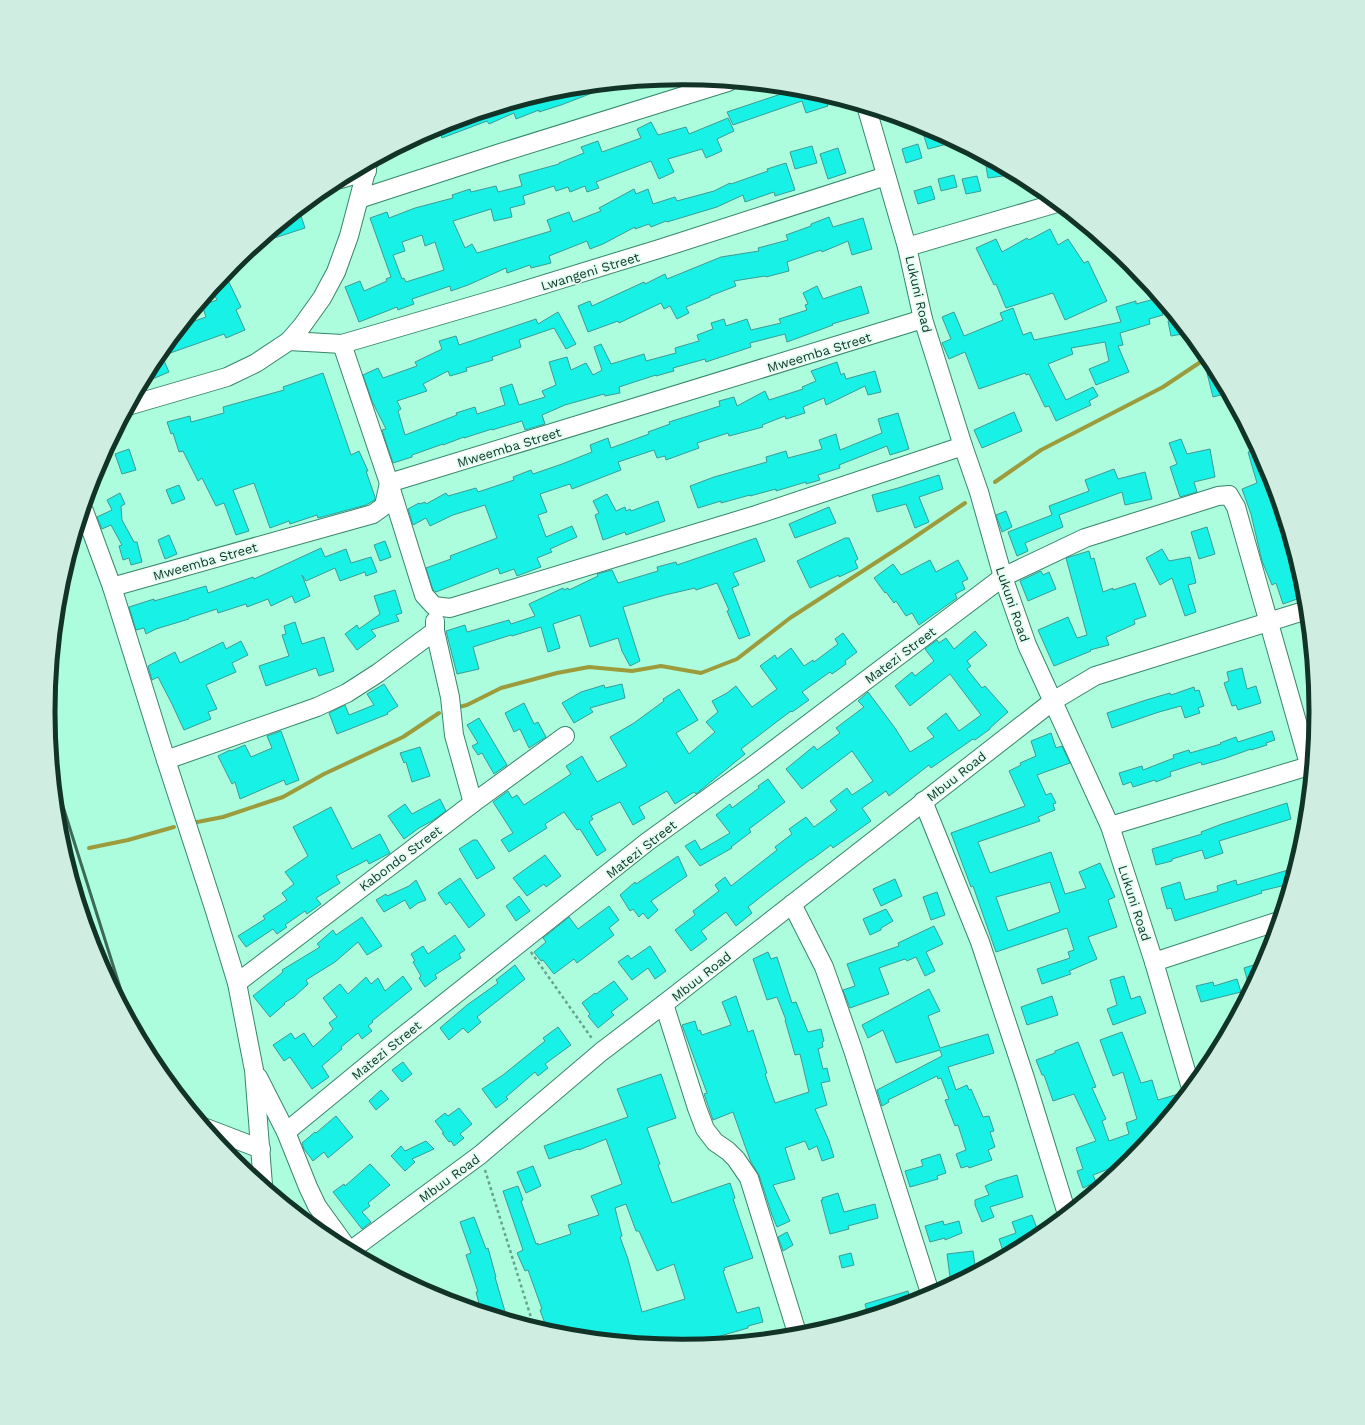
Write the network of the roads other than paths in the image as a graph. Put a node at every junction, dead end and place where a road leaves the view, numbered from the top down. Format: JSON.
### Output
{"nodes":[{"id":1,"x":716,"y":86,"type":"edge"},
{"id":2,"x":870,"y":114,"type":"edge"},
{"id":3,"x":367,"y":170,"type":"edge"},
{"id":4,"x":886,"y":176,"type":"junction"},
{"id":5,"x":359,"y":199,"type":"junction"},
{"id":6,"x":1050,"y":205,"type":"edge"},
{"id":7,"x":908,"y":247,"type":"junction"},
{"id":8,"x":923,"y":320,"type":"junction"},
{"id":9,"x":289,"y":341,"type":"junction"},
{"id":10,"x":342,"y":344,"type":"junction"},
{"id":11,"x":137,"y":403,"type":"edge"},
{"id":12,"x":963,"y":446,"type":"junction"},
{"id":13,"x":389,"y":483,"type":"junction"},
{"id":14,"x":86,"y":517,"type":"edge"},
{"id":15,"x":1003,"y":577,"type":"junction"},
{"id":16,"x":112,"y":587,"type":"junction"},
{"id":17,"x":434,"y":606,"type":"junction"},
{"id":18,"x":1302,"y":612,"type":"edge"},
{"id":19,"x":1269,"y":621,"type":"junction"},
{"id":20,"x":435,"y":631,"type":"junction"},
{"id":21,"x":1053,"y":701,"type":"junction"},
{"id":22,"x":565,"y":736,"type":"dead end"},
{"id":23,"x":166,"y":760,"type":"junction"},
{"id":24,"x":1308,"y":762,"type":"edge"},
{"id":25,"x":1307,"y":770,"type":"edge"},
{"id":26,"x":923,"y":801,"type":"junction"},
{"id":27,"x":473,"y":803,"type":"junction"},
{"id":28,"x":1110,"y":826,"type":"junction"},
{"id":29,"x":792,"y":904,"type":"junction"},
{"id":30,"x":1274,"y":923,"type":"edge"},
{"id":31,"x":1154,"y":962,"type":"junction"},
{"id":32,"x":237,"y":983,"type":"junction"},
{"id":33,"x":664,"y":1004,"type":"junction"},
{"id":34,"x":254,"y":1070,"type":"junction"},
{"id":35,"x":1189,"y":1081,"type":"edge"},
{"id":36,"x":217,"y":1132,"type":"edge"},
{"id":37,"x":286,"y":1132,"type":"junction"},
{"id":38,"x":260,"y":1149,"type":"junction"},
{"id":39,"x":262,"y":1178,"type":"edge"},
{"id":40,"x":1065,"y":1209,"type":"edge"},
{"id":41,"x":340,"y":1238,"type":"edge"},
{"id":42,"x":354,"y":1246,"type":"edge"},
{"id":43,"x":929,"y":1289,"type":"edge"},
{"id":44,"x":796,"y":1330,"type":"edge"}],
"edges":[{"from":1,"to":5,"type":"street"},
{"from":2,"to":4,"type":"street","name":"Lukuni Road"},
{"from":3,"to":5,"type":"street"},
{"from":4,"to":7,"type":"street","name":"Lukuni Road"},
{"from":4,"to":10,"type":"street","name":"Lwangeni Street"},
{"from":5,"to":9,"type":"street"},
{"from":6,"to":7,"type":"street"},
{"from":7,"to":8,"type":"street","name":"Lukuni Road"},
{"from":8,"to":12,"type":"street","name":"Lukuni Road"},
{"from":8,"to":13,"type":"street","name":"Mweemba Street"},
{"from":9,"to":10,"type":"street","name":"Lwangeni Street"},
{"from":9,"to":11,"type":"street"},
{"from":10,"to":13,"type":"street"},
{"from":12,"to":15,"type":"street","name":"Lukuni Road"},
{"from":12,"to":17,"type":"street"},
{"from":13,"to":16,"type":"street","name":"Mweemba Street"},
{"from":13,"to":17,"type":"street"},
{"from":14,"to":16,"type":"street"},
{"from":15,"to":19,"type":"street","name":"Matezi Street"},
{"from":15,"to":21,"type":"street","name":"Lukuni Road"},
{"from":15,"to":37,"type":"street","name":"Matezi Street"},
{"from":16,"to":23,"type":"street"},
{"from":17,"to":20,"type":"street"},
{"from":18,"to":19,"type":"street","name":"Mbuu Road"},
{"from":19,"to":21,"type":"street","name":"Mbuu Road"},
{"from":19,"to":24,"type":"street"},
{"from":20,"to":23,"type":"street"},
{"from":20,"to":27,"type":"street"},
{"from":21,"to":26,"type":"street","name":"Mbuu Road"},
{"from":21,"to":28,"type":"street","name":"Lukuni Road"},
{"from":22,"to":27,"type":"street","name":"Kabondo Street"},
{"from":23,"to":32,"type":"street"},
{"from":25,"to":28,"type":"street"},
{"from":26,"to":29,"type":"street","name":"Mbuu Road"},
{"from":26,"to":40,"type":"street"},
{"from":27,"to":32,"type":"street","name":"Kabondo Street"},
{"from":28,"to":31,"type":"street","name":"Lukuni Road"},
{"from":29,"to":33,"type":"street","name":"Mbuu Road"},
{"from":29,"to":43,"type":"street"},
{"from":30,"to":31,"type":"street"},
{"from":31,"to":35,"type":"street","name":"Lukuni Road"},
{"from":32,"to":34,"type":"street"},
{"from":33,"to":42,"type":"street","name":"Mbuu Road"},
{"from":33,"to":44,"type":"street"},
{"from":34,"to":37,"type":"street"},
{"from":34,"to":38,"type":"street"},
{"from":36,"to":38,"type":"street"},
{"from":37,"to":41,"type":"street"},
{"from":38,"to":39,"type":"street"}]}
